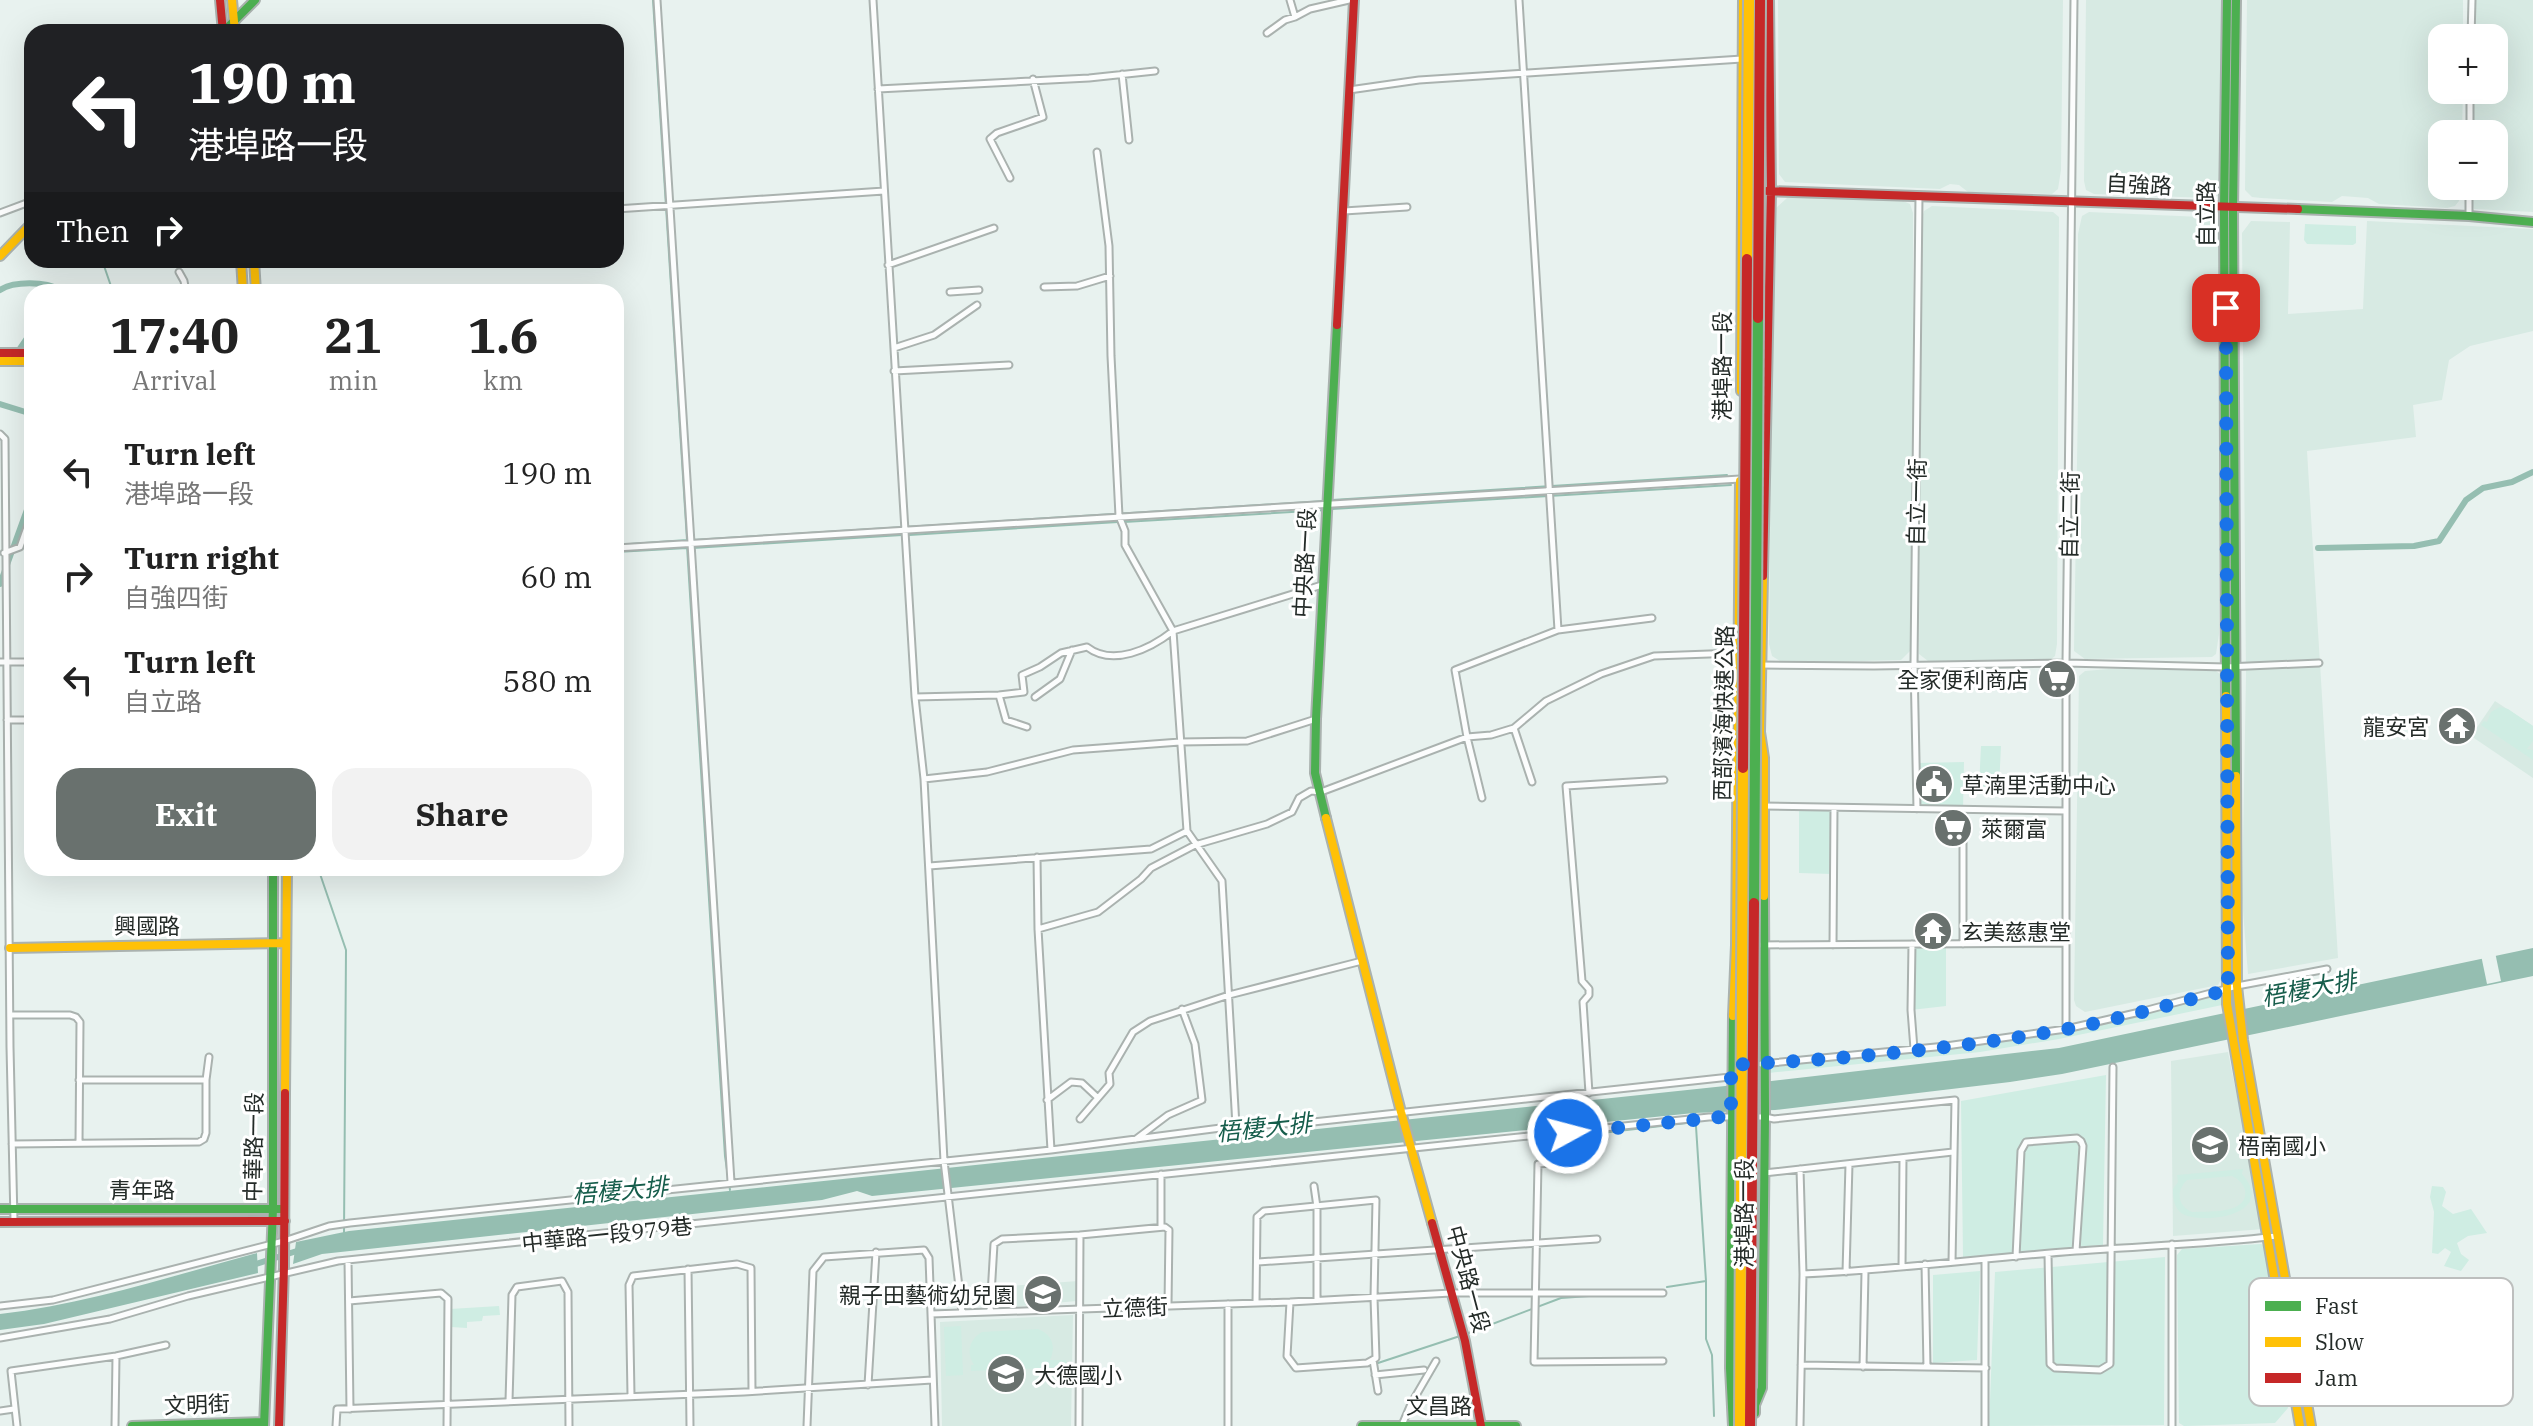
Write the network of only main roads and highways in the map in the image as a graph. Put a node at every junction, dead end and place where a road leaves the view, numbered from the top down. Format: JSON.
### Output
{"nodes":[{"id":1,"x":220,"y":0,"type":"edge"},
{"id":2,"x":232,"y":0,"type":"edge"},
{"id":3,"x":255,"y":0,"type":"edge"},
{"id":4,"x":1351,"y":0,"type":"edge"},
{"id":5,"x":1746,"y":0,"type":"edge"},
{"id":6,"x":1760,"y":0,"type":"edge"},
{"id":7,"x":1769,"y":0,"type":"edge"},
{"id":8,"x":2227,"y":0,"type":"edge"},
{"id":9,"x":2236,"y":0,"type":"edge"},
{"id":10,"x":222,"y":24,"type":"edge"},
{"id":11,"x":235,"y":24,"type":"edge"},
{"id":12,"x":237,"y":24,"type":"edge"},
{"id":13,"x":1742,"y":190,"type":"junction"},
{"id":14,"x":1771,"y":191,"type":"junction"},
{"id":15,"x":2228,"y":208,"type":"junction"},
{"id":16,"x":2533,"y":222,"type":"edge"},
{"id":17,"x":24,"y":231,"type":"edge"},
{"id":18,"x":0,"y":256,"type":"edge"},
{"id":19,"x":0,"y":353,"type":"edge"},
{"id":20,"x":24,"y":353,"type":"edge"},
{"id":21,"x":0,"y":361,"type":"edge"},
{"id":22,"x":24,"y":361,"type":"edge"},
{"id":23,"x":1760,"y":732,"type":"junction"},
{"id":24,"x":1736,"y":733,"type":"junction"},
{"id":25,"x":1748,"y":785,"type":"junction"},
{"id":26,"x":1742,"y":805,"type":"junction"},
{"id":27,"x":273,"y":876,"type":"edge"},
{"id":28,"x":287,"y":876,"type":"edge"},
{"id":29,"x":285,"y":943,"type":"junction"},
{"id":30,"x":273,"y":944,"type":"junction"},
{"id":31,"x":1741,"y":945,"type":"junction"},
{"id":32,"x":10,"y":948,"type":"road end"},
{"id":33,"x":1746,"y":959,"type":"junction"},
{"id":34,"x":0,"y":1209,"type":"edge"},
{"id":35,"x":285,"y":1209,"type":"junction"},
{"id":36,"x":272,"y":1215,"type":"junction"},
{"id":37,"x":285,"y":1221,"type":"junction"},
{"id":38,"x":0,"y":1222,"type":"edge"},
{"id":39,"x":2272,"y":1237,"type":"junction"},
{"id":40,"x":2278,"y":1278,"type":"edge"},
{"id":41,"x":2280,"y":1278,"type":"edge"},
{"id":42,"x":1745,"y":1344,"type":"junction"},
{"id":43,"x":1733,"y":1397,"type":"junction"},
{"id":44,"x":1755,"y":1405,"type":"junction"},
{"id":45,"x":2297,"y":1406,"type":"edge"},
{"id":46,"x":2307,"y":1406,"type":"edge"},
{"id":47,"x":264,"y":1424,"type":"edge"},
{"id":48,"x":201,"y":1425,"type":"edge"},
{"id":49,"x":1402,"y":1425,"type":"edge"},
{"id":50,"x":132,"y":1426,"type":"edge"},
{"id":51,"x":279,"y":1426,"type":"edge"},
{"id":52,"x":1362,"y":1426,"type":"edge"},
{"id":53,"x":1481,"y":1426,"type":"edge"},
{"id":54,"x":1516,"y":1426,"type":"edge"},
{"id":55,"x":1733,"y":1426,"type":"edge"},
{"id":56,"x":1740,"y":1426,"type":"edge"},
{"id":57,"x":1752,"y":1426,"type":"edge"},
{"id":58,"x":2300,"y":1426,"type":"edge"},
{"id":59,"x":2311,"y":1426,"type":"edge"}],
"edges":[{"from":1,"to":10,"type":"main road"},
{"from":2,"to":11,"type":"main road"},
{"from":3,"to":12,"type":"main road"},
{"from":4,"to":53,"type":"main road","name":"中央路一段"},
{"from":5,"to":13,"type":"main road","name":"港埠路一段"},
{"from":5,"to":33,"type":"main road","name":"西部濱海快速公路","bridge":true},
{"from":6,"to":33,"type":"main road","name":"西部濱海快速公路","bridge":true},
{"from":7,"to":14,"type":"main road","name":"港埠路一段"},
{"from":8,"to":15,"type":"main road","name":"自立路"},
{"from":9,"to":15,"type":"main road","name":"自立路"},
{"from":13,"to":14,"type":"main road","name":"自強路"},
{"from":13,"to":24,"type":"main road","name":"港埠路一段"},
{"from":14,"to":15,"type":"main road","name":"自強路"},
{"from":14,"to":23,"type":"main road","name":"港埠路一段"},
{"from":15,"to":16,"type":"main road","name":"自強路"},
{"from":15,"to":39,"type":"main road","name":"自立路"},
{"from":17,"to":18,"type":"main road"},
{"from":19,"to":20,"type":"main road"},
{"from":21,"to":22,"type":"main road"},
{"from":23,"to":25,"type":"main road","name":"港埠路一段"},
{"from":23,"to":44,"type":"main road","name":"港埠路一段"},
{"from":24,"to":25,"type":"main road","name":"港埠路一段"},
{"from":24,"to":26,"type":"main road","name":"港埠路一段"},
{"from":25,"to":26,"type":"main road","name":"港埠路一段"},
{"from":26,"to":31,"type":"main road","name":"港埠路一段"},
{"from":27,"to":30,"type":"main road","name":"中華路一段"},
{"from":28,"to":29,"type":"main road","name":"中華路一段"},
{"from":29,"to":30,"type":"main road","name":"興國路"},
{"from":29,"to":35,"type":"main road","name":"中華路一段"},
{"from":30,"to":32,"type":"main road","name":"興國路"},
{"from":30,"to":36,"type":"main road","name":"中華路一段"},
{"from":31,"to":42,"type":"main road","name":"港埠路一段"},
{"from":31,"to":43,"type":"main road","name":"港埠路一段"},
{"from":33,"to":43,"type":"main road","bridge":true},
{"from":33,"to":44,"type":"main road","bridge":true},
{"from":33,"to":56,"type":"main road","name":"西部濱海快速公路","bridge":true},
{"from":33,"to":57,"type":"main road","name":"西部濱海快速公路","bridge":true},
{"from":34,"to":36,"type":"main road","name":"青年路"},
{"from":35,"to":36,"type":"main road","name":"青年路"},
{"from":35,"to":37,"type":"main road","name":"中華路一段"},
{"from":36,"to":37,"type":"main road","name":"青年路"},
{"from":36,"to":38,"type":"main road","name":"青年路"},
{"from":36,"to":47,"type":"main road","name":"中華路一段"},
{"from":37,"to":51,"type":"main road","name":"中華路一段"},
{"from":39,"to":40,"type":"main road"},
{"from":39,"to":41,"type":"main road"},
{"from":42,"to":43,"type":"main road","name":"港埠路一段"},
{"from":42,"to":44,"type":"main road","name":"港埠路一段"},
{"from":43,"to":55,"type":"main road","name":"港埠路一段"},
{"from":44,"to":57,"type":"main road","name":"港埠路一段"},
{"from":45,"to":58,"type":"main road"},
{"from":46,"to":59,"type":"main road"},
{"from":47,"to":48,"type":"main road","name":"文明街"},
{"from":48,"to":50,"type":"main road","name":"文明街"},
{"from":49,"to":52,"type":"main road","name":"文昌路"},
{"from":49,"to":53,"type":"main road","name":"文昌路"},
{"from":53,"to":54,"type":"main road","name":"文昌路"}]}
